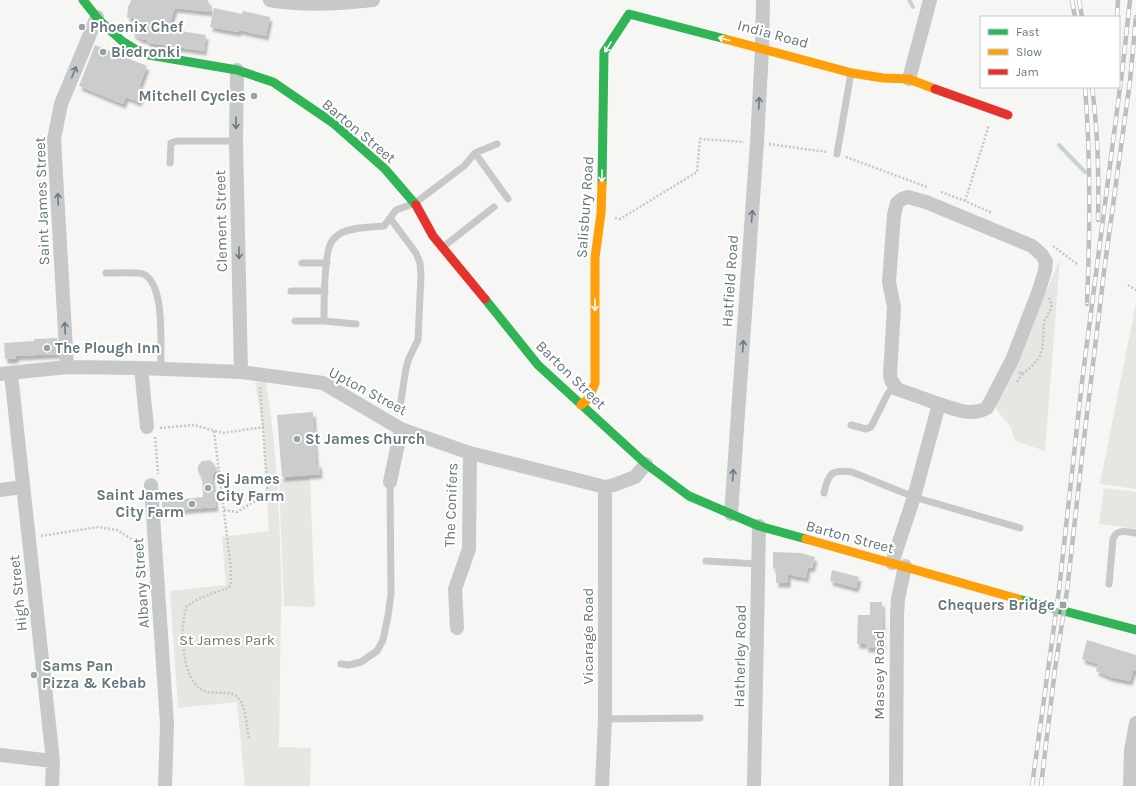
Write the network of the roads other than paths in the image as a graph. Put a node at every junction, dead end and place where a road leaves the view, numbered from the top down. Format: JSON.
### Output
{"nodes":[{"id":1,"x":83,"y":0,"type":"edge"},
{"id":2,"x":270,"y":0,"type":"edge"},
{"id":3,"x":373,"y":0,"type":"edge"},
{"id":4,"x":763,"y":0,"type":"edge"},
{"id":5,"x":930,"y":0,"type":"edge"},
{"id":6,"x":350,"y":1,"type":"edge"},
{"id":7,"x":629,"y":14,"type":"joint"},
{"id":8,"x":97,"y":17,"type":"junction"},
{"id":9,"x":762,"y":49,"type":"junction"},
{"id":10,"x":236,"y":70,"type":"junction"},
{"id":11,"x":852,"y":73,"type":"junction"},
{"id":12,"x":909,"y":79,"type":"junction"},
{"id":13,"x":1008,"y":115,"type":"dead end"},
{"id":14,"x":236,"y":141,"type":"junction"},
{"id":15,"x":497,"y":144,"type":"dead end"},
{"id":16,"x":475,"y":153,"type":"junction"},
{"id":17,"x":837,"y":154,"type":"road end"},
{"id":18,"x":170,"y":163,"type":"dead end"},
{"id":19,"x":508,"y":199,"type":"dead end"},
{"id":20,"x":415,"y":203,"type":"junction"},
{"id":21,"x":494,"y":207,"type":"dead end"},
{"id":22,"x":390,"y":218,"type":"junction"},
{"id":23,"x":442,"y":247,"type":"junction"},
{"id":24,"x":302,"y":263,"type":"dead end"},
{"id":25,"x":327,"y":263,"type":"junction"},
{"id":26,"x":106,"y":273,"type":"dead end"},
{"id":27,"x":292,"y":291,"type":"dead end"},
{"id":28,"x":325,"y":291,"type":"junction"},
{"id":29,"x":295,"y":321,"type":"dead end"},
{"id":30,"x":324,"y":321,"type":"junction"},
{"id":31,"x":356,"y":324,"type":"dead end"},
{"id":32,"x":67,"y":367,"type":"junction"},
{"id":33,"x":141,"y":368,"type":"junction"},
{"id":34,"x":161,"y":368,"type":"junction"},
{"id":35,"x":241,"y":372,"type":"junction"},
{"id":36,"x":5,"y":374,"type":"edge"},
{"id":37,"x":894,"y":385,"type":"junction"},
{"id":38,"x":939,"y":404,"type":"junction"},
{"id":39,"x":581,"y":405,"type":"junction"},
{"id":40,"x":400,"y":407,"type":"dead end"},
{"id":41,"x":852,"y":425,"type":"dead end"},
{"id":42,"x":150,"y":428,"type":"road end"},
{"id":43,"x":401,"y":429,"type":"junction"},
{"id":44,"x":470,"y":453,"type":"junction"},
{"id":45,"x":646,"y":464,"type":"junction"},
{"id":46,"x":390,"y":482,"type":"joint"},
{"id":47,"x":151,"y":485,"type":"road end"},
{"id":48,"x":23,"y":487,"type":"junction"},
{"id":49,"x":605,"y":487,"type":"junction"},
{"id":50,"x":0,"y":490,"type":"edge"},
{"id":51,"x":824,"y":493,"type":"dead end"},
{"id":52,"x":914,"y":497,"type":"junction"},
{"id":53,"x":731,"y":514,"type":"junction"},
{"id":54,"x":759,"y":526,"type":"junction"},
{"id":55,"x":1020,"y":528,"type":"dead end"},
{"id":56,"x":1136,"y":533,"type":"edge"},
{"id":57,"x":706,"y":561,"type":"dead end"},
{"id":58,"x":758,"y":564,"type":"junction"},
{"id":59,"x":899,"y":564,"type":"junction"},
{"id":60,"x":1109,"y":584,"type":"dead end"},
{"id":61,"x":457,"y":628,"type":"dead end"},
{"id":62,"x":1136,"y":630,"type":"edge"},
{"id":63,"x":341,"y":664,"type":"dead end"},
{"id":64,"x":605,"y":718,"type":"junction"},
{"id":65,"x":700,"y":718,"type":"dead end"},
{"id":66,"x":1136,"y":722,"type":"edge"},
{"id":67,"x":0,"y":755,"type":"edge"},
{"id":68,"x":53,"y":761,"type":"junction"},
{"id":69,"x":52,"y":786,"type":"edge"},
{"id":70,"x":165,"y":786,"type":"edge"},
{"id":71,"x":602,"y":786,"type":"edge"},
{"id":72,"x":754,"y":786,"type":"edge"},
{"id":73,"x":896,"y":786,"type":"edge"},
{"id":74,"x":1130,"y":786,"type":"edge"}],
"edges":[{"from":1,"to":8,"type":"main road","name":"Barton Street"},
{"from":2,"to":6,"type":"street"},
{"from":3,"to":6,"type":"street"},
{"from":4,"to":9,"type":"street","name":"Hatfield Road"},
{"from":5,"to":12,"type":"street"},
{"from":9,"to":7,"type":"main road","name":"India Road","one_way":true},
{"from":7,"to":39,"type":"main road","name":"Salisbury Road","one_way":true},
{"from":8,"to":10,"type":"main road","name":"Barton Street"},
{"from":32,"to":8,"type":"street","name":"Saint James Street","one_way":true},
{"from":9,"to":11,"type":"main road","name":"India Road"},
{"from":53,"to":9,"type":"street","name":"Hatfield Road","one_way":true},
{"from":10,"to":14,"type":"street","name":"Clement Street","one_way":true},
{"from":10,"to":20,"type":"main road","name":"Barton Street"},
{"from":11,"to":12,"type":"main road","name":"India Road"},
{"from":11,"to":17,"type":"lane"},
{"from":12,"to":13,"type":"main road","name":"India Road"},
{"from":14,"to":18,"type":"lane"},
{"from":14,"to":35,"type":"street","name":"Clement Street","one_way":true},
{"from":15,"to":16,"type":"lane"},
{"from":16,"to":19,"type":"lane"},
{"from":16,"to":20,"type":"lane"},
{"from":20,"to":22,"type":"lane"},
{"from":20,"to":23,"type":"main road","name":"Barton Street"},
{"from":21,"to":23,"type":"lane"},
{"from":22,"to":25,"type":"lane"},
{"from":22,"to":40,"type":"lane"},
{"from":23,"to":39,"type":"main road","name":"Barton Street"},
{"from":24,"to":25,"type":"lane"},
{"from":25,"to":28,"type":"lane"},
{"from":26,"to":34,"type":"lane"},
{"from":27,"to":28,"type":"lane"},
{"from":28,"to":30,"type":"lane"},
{"from":29,"to":30,"type":"lane"},
{"from":30,"to":31,"type":"lane"},
{"from":32,"to":33,"type":"street","name":"Upton Street"},
{"from":32,"to":36,"type":"street","name":"Upton Street"},
{"from":33,"to":34,"type":"street","name":"Upton Street"},
{"from":33,"to":42,"type":"street"},
{"from":34,"to":35,"type":"street","name":"Upton Street"},
{"from":35,"to":43,"type":"street","name":"Upton Street"},
{"from":36,"to":48,"type":"street","name":"High Street"},
{"from":37,"to":38,"type":"street"},
{"from":37,"to":38,"type":"street"},
{"from":37,"to":41,"type":"lane"},
{"from":38,"to":52,"type":"street","name":"Massey Road"},
{"from":39,"to":45,"type":"main road","name":"Barton Street"},
{"from":43,"to":44,"type":"street","name":"Upton Street"},
{"from":43,"to":46,"type":"street"},
{"from":44,"to":49,"type":"street","name":"Upton Street"},
{"from":44,"to":61,"type":"street","name":"The Conifers"},
{"from":45,"to":49,"type":"street"},
{"from":45,"to":53,"type":"main road","name":"Barton Street"},
{"from":46,"to":63,"type":"lane"},
{"from":47,"to":70,"type":"street","name":"Albany Street"},
{"from":48,"to":50,"type":"street"},
{"from":48,"to":68,"type":"street","name":"High Street"},
{"from":49,"to":64,"type":"street","name":"Vicarage Road"},
{"from":51,"to":52,"type":"lane"},
{"from":52,"to":55,"type":"lane"},
{"from":52,"to":59,"type":"street","name":"Massey Road"},
{"from":53,"to":54,"type":"main road","name":"Barton Street"},
{"from":54,"to":58,"type":"street","name":"Hatherley Road"},
{"from":54,"to":59,"type":"main road","name":"Barton Street"},
{"from":56,"to":60,"type":"lane"},
{"from":57,"to":58,"type":"lane"},
{"from":58,"to":72,"type":"street","name":"Hatherley Road"},
{"from":59,"to":62,"type":"main road","name":"Barton Street"},
{"from":59,"to":73,"type":"street","name":"Massey Road"},
{"from":64,"to":65,"type":"lane"},
{"from":64,"to":71,"type":"street","name":"Vicarage Road"},
{"from":66,"to":74,"type":"street"},
{"from":67,"to":68,"type":"street"},
{"from":68,"to":69,"type":"street","name":"High Street"}]}
